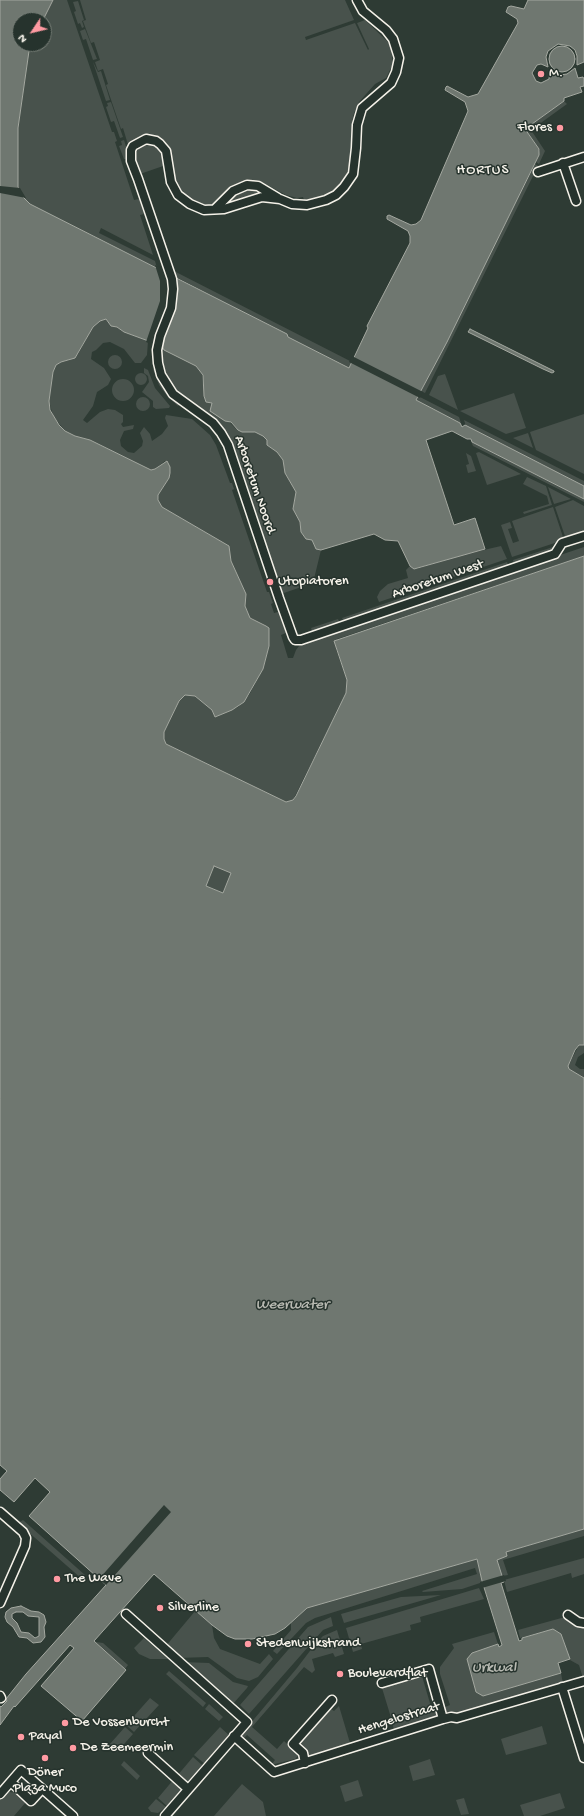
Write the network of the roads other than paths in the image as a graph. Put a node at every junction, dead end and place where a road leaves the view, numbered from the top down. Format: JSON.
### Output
{"nodes":[{"id":1,"x":357,"y":0,"type":"edge"},
{"id":2,"x":584,"y":156,"type":"edge"},
{"id":3,"x":563,"y":163,"type":"junction"},
{"id":4,"x":538,"y":172,"type":"dead end"},
{"id":5,"x":280,"y":200,"type":"junction"},
{"id":6,"x":576,"y":201,"type":"dead end"},
{"id":7,"x":215,"y":209,"type":"junction"},
{"id":8,"x":584,"y":536,"type":"edge"},
{"id":9,"x":296,"y":640,"type":"joint"},
{"id":10,"x":0,"y":1512,"type":"edge"},
{"id":11,"x":0,"y":1602,"type":"edge"},
{"id":12,"x":126,"y":1614,"type":"dead end"},
{"id":13,"x":568,"y":1615,"type":"dead end"},
{"id":14,"x":584,"y":1624,"type":"edge"},
{"id":15,"x":584,"y":1681,"type":"edge"},
{"id":16,"x":382,"y":1683,"type":"dead end"},
{"id":17,"x":562,"y":1687,"type":"junction"},
{"id":18,"x":332,"y":1700,"type":"dead end"},
{"id":19,"x":443,"y":1719,"type":"junction"},
{"id":20,"x":234,"y":1736,"type":"junction"},
{"id":21,"x":148,"y":1753,"type":"dead end"},
{"id":22,"x":584,"y":1758,"type":"edge"},
{"id":23,"x":305,"y":1763,"type":"junction"},
{"id":24,"x":10,"y":1782,"type":"junction"},
{"id":25,"x":42,"y":1789,"type":"junction"},
{"id":26,"x":188,"y":1789,"type":"junction"},
{"id":27,"x":0,"y":1794,"type":"edge"},
{"id":28,"x":73,"y":1816,"type":"edge"},
{"id":29,"x":165,"y":1816,"type":"edge"}],
"edges":[{"from":1,"to":5,"type":"street"},
{"from":2,"to":3,"type":"street"},
{"from":3,"to":4,"type":"street"},
{"from":3,"to":6,"type":"street"},
{"from":5,"to":7,"type":"street"},
{"from":5,"to":7,"type":"street"},
{"from":7,"to":9,"type":"street","name":"Arboretum Noord"},
{"from":8,"to":9,"type":"street","name":"Arboretum West"},
{"from":10,"to":11,"type":"street"},
{"from":12,"to":20,"type":"street"},
{"from":13,"to":14,"type":"street"},
{"from":15,"to":17,"type":"street","name":"Hengelostraat"},
{"from":16,"to":19,"type":"street"},
{"from":17,"to":19,"type":"street","name":"Hengelostraat"},
{"from":17,"to":22,"type":"street"},
{"from":18,"to":23,"type":"street"},
{"from":19,"to":23,"type":"street","name":"Hengelostraat"},
{"from":20,"to":23,"type":"street","name":"Hengelostraat"},
{"from":20,"to":26,"type":"street"},
{"from":21,"to":26,"type":"street"},
{"from":24,"to":25,"type":"street"},
{"from":24,"to":25,"type":"street"},
{"from":24,"to":27,"type":"street"},
{"from":25,"to":28,"type":"street"},
{"from":26,"to":29,"type":"street"}]}
